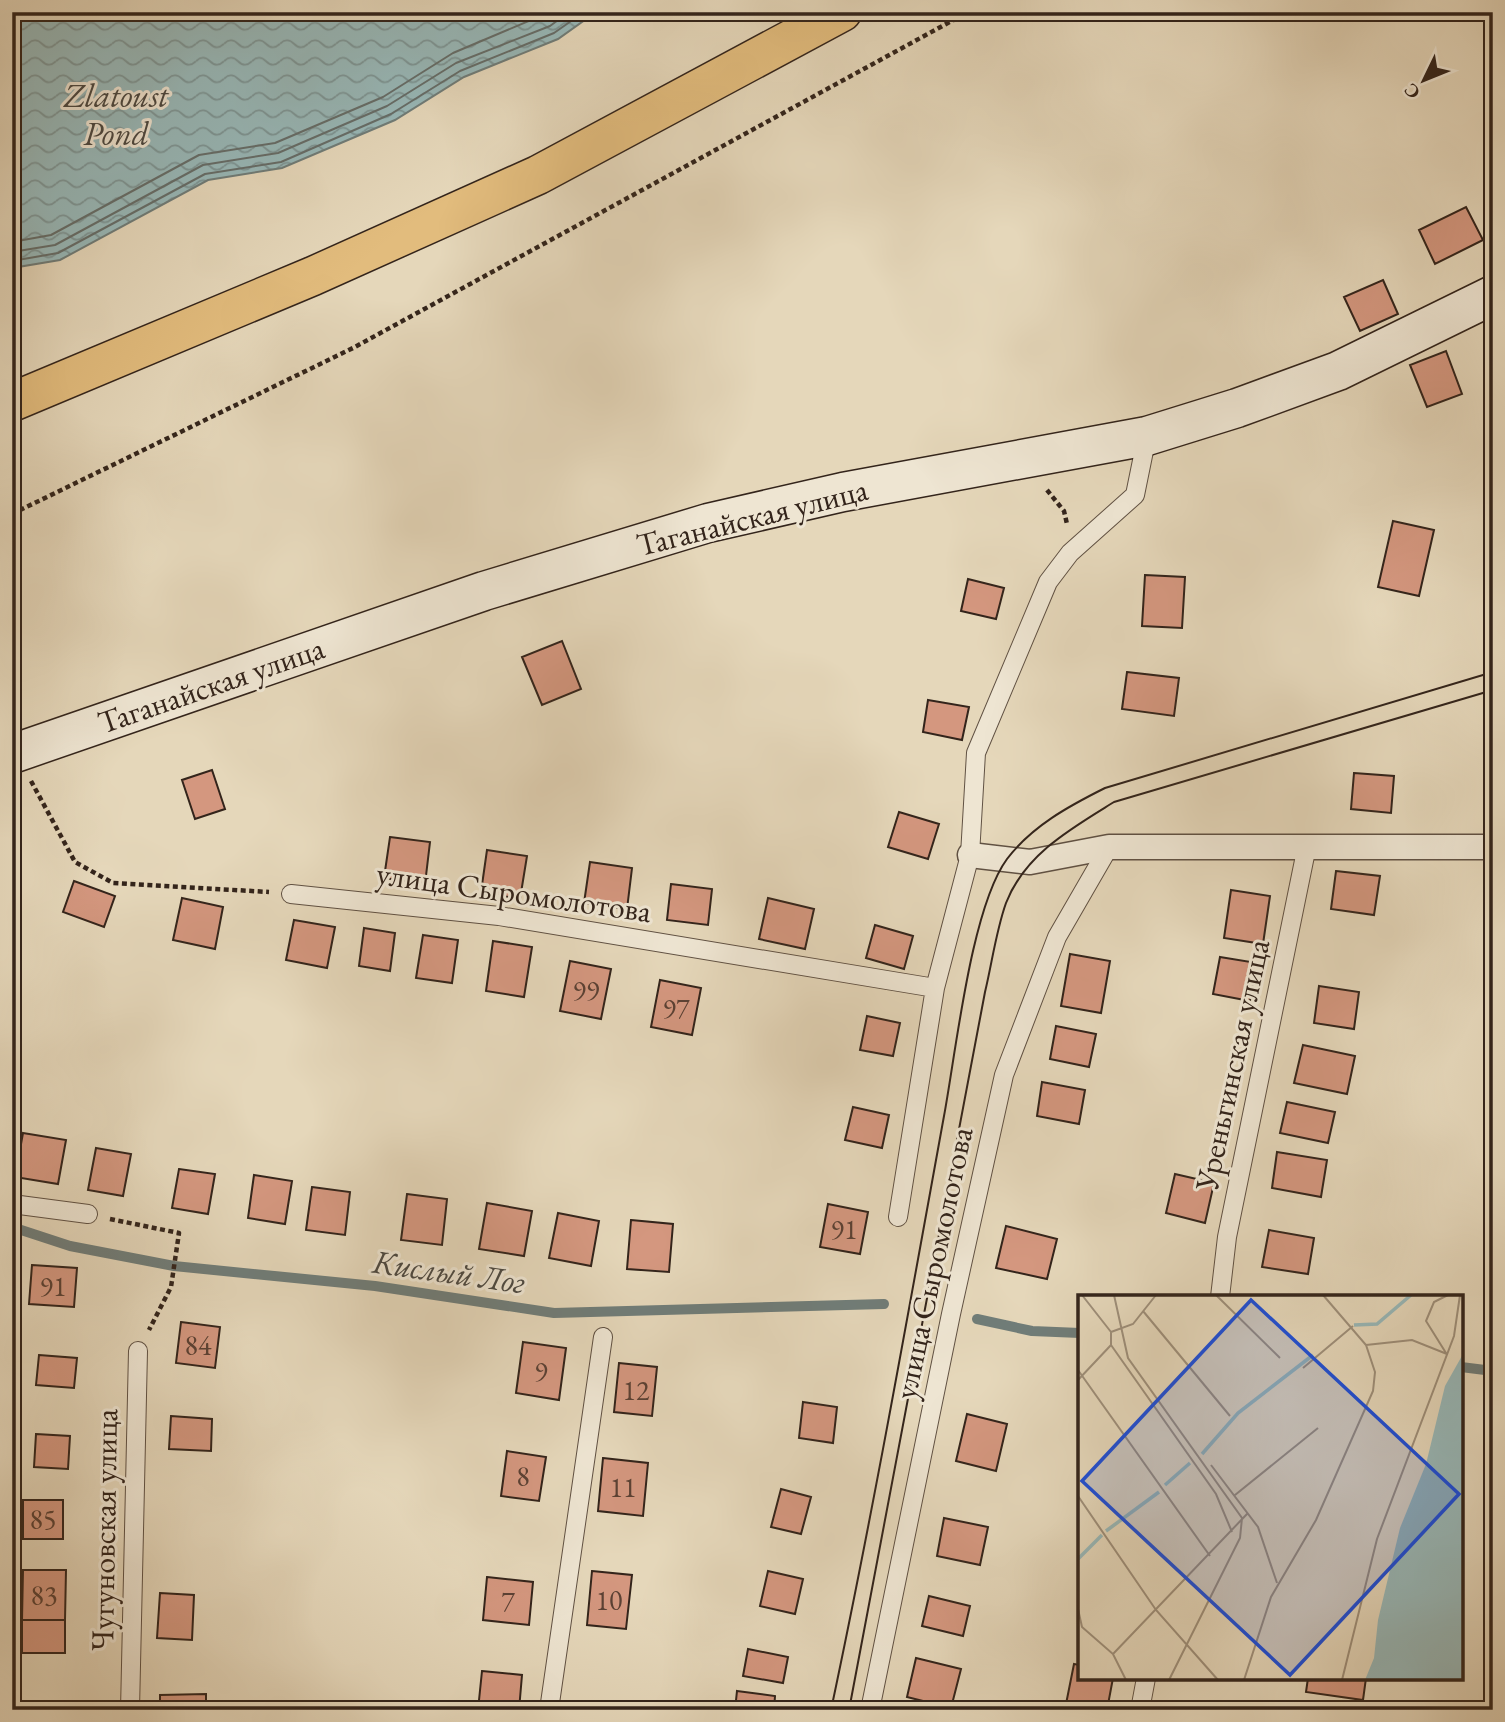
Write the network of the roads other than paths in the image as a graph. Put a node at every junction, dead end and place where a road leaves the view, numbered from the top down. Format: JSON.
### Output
{"nodes":[{"id":1,"x":842,"y":12,"type":"edge"},
{"id":2,"x":1493,"y":295,"type":"edge"},
{"id":3,"x":12,"y":402,"type":"edge"},
{"id":4,"x":1147,"y":436,"type":"junction"},
{"id":5,"x":21,"y":773,"type":"edge"},
{"id":6,"x":1307,"y":845,"type":"junction"},
{"id":7,"x":1109,"y":847,"type":"junction"},
{"id":8,"x":1493,"y":847,"type":"edge"},
{"id":9,"x":970,"y":855,"type":"junction"},
{"id":10,"x":291,"y":894,"type":"road end"},
{"id":11,"x":935,"y":988,"type":"junction"},
{"id":12,"x":12,"y":1204,"type":"edge"},
{"id":13,"x":88,"y":1214,"type":"road end"},
{"id":14,"x":898,"y":1217,"type":"dead end"},
{"id":15,"x":1220,"y":1295,"type":"edge"},
{"id":16,"x":603,"y":1337,"type":"dead end"},
{"id":17,"x":138,"y":1351,"type":"road end"},
{"id":18,"x":1146,"y":1680,"type":"edge"},
{"id":19,"x":130,"y":1710,"type":"edge"},
{"id":20,"x":549,"y":1710,"type":"edge"},
{"id":21,"x":870,"y":1710,"type":"edge"},
{"id":22,"x":1140,"y":1710,"type":"edge"}],
"edges":[{"from":1,"to":3,"type":"main road"},
{"from":2,"to":4,"type":"main road","name":"Таганайская улица"},
{"from":4,"to":5,"type":"main road","name":"Таганайская улица"},
{"from":4,"to":9,"type":"lane","name":"улица Сыромолотова"},
{"from":6,"to":7,"type":"street"},
{"from":6,"to":8,"type":"street"},
{"from":6,"to":15,"type":"lane","name":"Уреньгинская улица"},
{"from":7,"to":9,"type":"street"},
{"from":7,"to":21,"type":"lane","name":"улица Сыромолотова"},
{"from":9,"to":11,"type":"lane","name":"улица Сыромолотова"},
{"from":10,"to":11,"type":"lane","name":"улица Сыромолотова"},
{"from":11,"to":14,"type":"lane","name":"улица Сыромолотова"},
{"from":12,"to":13,"type":"lane"},
{"from":16,"to":20,"type":"lane"},
{"from":17,"to":19,"type":"lane","name":"Чугуновская улица"},
{"from":18,"to":22,"type":"lane"}]}
